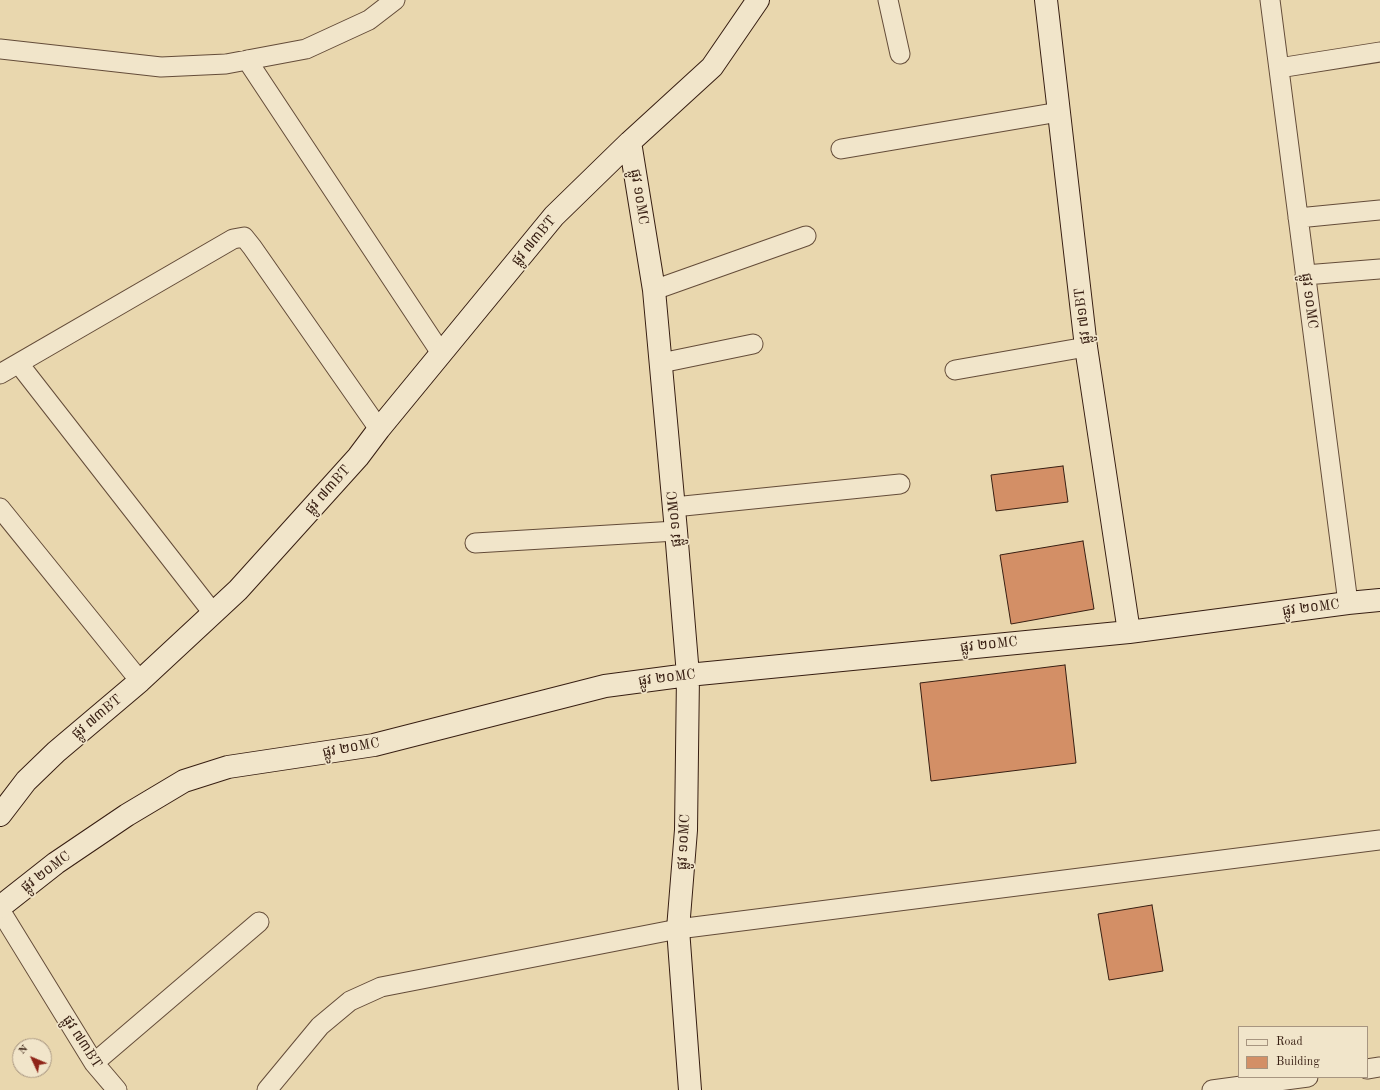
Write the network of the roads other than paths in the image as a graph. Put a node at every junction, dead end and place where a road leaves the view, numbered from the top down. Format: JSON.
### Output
{"nodes":[{"id":1,"x":395,"y":0,"type":"edge"},
{"id":2,"x":758,"y":0,"type":"edge"},
{"id":3,"x":888,"y":0,"type":"edge"},
{"id":4,"x":1046,"y":0,"type":"edge"},
{"id":5,"x":1270,"y":0,"type":"edge"},
{"id":6,"x":0,"y":49,"type":"edge"},
{"id":7,"x":1380,"y":52,"type":"edge"},
{"id":8,"x":900,"y":54,"type":"dead end"},
{"id":9,"x":247,"y":60,"type":"junction"},
{"id":10,"x":1279,"y":68,"type":"junction"},
{"id":11,"x":1059,"y":112,"type":"junction"},
{"id":12,"x":630,"y":142,"type":"junction"},
{"id":13,"x":841,"y":149,"type":"dead end"},
{"id":14,"x":1380,"y":210,"type":"edge"},
{"id":15,"x":1298,"y":218,"type":"junction"},
{"id":16,"x":806,"y":236,"type":"dead end"},
{"id":17,"x":1380,"y":269,"type":"edge"},
{"id":18,"x":1305,"y":275,"type":"junction"},
{"id":19,"x":654,"y":290,"type":"junction"},
{"id":20,"x":753,"y":344,"type":"dead end"},
{"id":21,"x":1086,"y":347,"type":"junction"},
{"id":22,"x":441,"y":353,"type":"junction"},
{"id":23,"x":661,"y":363,"type":"junction"},
{"id":24,"x":19,"y":364,"type":"junction"},
{"id":25,"x":955,"y":370,"type":"dead end"},
{"id":26,"x":0,"y":374,"type":"edge"},
{"id":27,"x":379,"y":429,"type":"junction"},
{"id":28,"x":900,"y":484,"type":"dead end"},
{"id":29,"x":674,"y":507,"type":"junction"},
{"id":30,"x":0,"y":508,"type":"edge"},
{"id":31,"x":676,"y":531,"type":"junction"},
{"id":32,"x":475,"y":543,"type":"dead end"},
{"id":33,"x":1380,"y":600,"type":"edge"},
{"id":34,"x":1348,"y":603,"type":"junction"},
{"id":35,"x":213,"y":613,"type":"junction"},
{"id":36,"x":1129,"y":632,"type":"junction"},
{"id":37,"x":688,"y":675,"type":"junction"},
{"id":38,"x":140,"y":682,"type":"junction"},
{"id":39,"x":0,"y":815,"type":"edge"},
{"id":40,"x":1380,"y":840,"type":"edge"},
{"id":41,"x":0,"y":907,"type":"edge"},
{"id":42,"x":0,"y":910,"type":"edge"},
{"id":43,"x":259,"y":922,"type":"dead end"},
{"id":44,"x":678,"y":929,"type":"junction"},
{"id":45,"x":94,"y":1062,"type":"junction"},
{"id":46,"x":1380,"y":1067,"type":"edge"},
{"id":47,"x":1368,"y":1069,"type":"edge"},
{"id":48,"x":1301,"y":1078,"type":"edge"},
{"id":49,"x":117,"y":1090,"type":"edge"},
{"id":50,"x":267,"y":1090,"type":"edge"},
{"id":51,"x":690,"y":1090,"type":"edge"},
{"id":52,"x":1212,"y":1090,"type":"edge"}],
"edges":[{"from":1,"to":9,"type":"street"},
{"from":2,"to":12,"type":"street"},
{"from":3,"to":8,"type":"street"},
{"from":4,"to":11,"type":"street","name":"ផ្លូវ ៧១BT"},
{"from":5,"to":10,"type":"street","name":"ផ្លូវ ១០MC"},
{"from":6,"to":9,"type":"street"},
{"from":7,"to":10,"type":"street"},
{"from":9,"to":22,"type":"street"},
{"from":10,"to":15,"type":"street","name":"ផ្លូវ ១០MC"},
{"from":11,"to":13,"type":"street"},
{"from":11,"to":21,"type":"street","name":"ផ្លូវ ៧១BT"},
{"from":12,"to":19,"type":"street","name":"ផ្លូវ ១០MC"},
{"from":12,"to":22,"type":"street","name":"ផ្លូវ ៧៣BT"},
{"from":14,"to":15,"type":"street"},
{"from":15,"to":18,"type":"street","name":"ផ្លូវ ១០MC"},
{"from":16,"to":19,"type":"street"},
{"from":17,"to":18,"type":"street"},
{"from":18,"to":34,"type":"street","name":"ផ្លូវ ១០MC"},
{"from":19,"to":23,"type":"street","name":"ផ្លូវ ១០MC"},
{"from":20,"to":23,"type":"street"},
{"from":21,"to":25,"type":"street"},
{"from":21,"to":36,"type":"street","name":"ផ្លូវ ៧១BT"},
{"from":22,"to":27,"type":"street","name":"ផ្លូវ ៧៣BT"},
{"from":23,"to":29,"type":"street","name":"ផ្លូវ ១០MC"},
{"from":24,"to":26,"type":"street"},
{"from":24,"to":27,"type":"street"},
{"from":24,"to":35,"type":"street"},
{"from":27,"to":35,"type":"street","name":"ផ្លូវ ៧៣BT"},
{"from":28,"to":29,"type":"street"},
{"from":29,"to":31,"type":"street","name":"ផ្លូវ ១០MC"},
{"from":30,"to":38,"type":"street"},
{"from":31,"to":32,"type":"street"},
{"from":31,"to":37,"type":"street","name":"ផ្លូវ ១០MC"},
{"from":33,"to":34,"type":"street","name":"ផ្លូវ ២០MC"},
{"from":34,"to":36,"type":"street","name":"ផ្លូវ ២០MC"},
{"from":35,"to":38,"type":"street","name":"ផ្លូវ ៧៣BT"},
{"from":36,"to":37,"type":"street","name":"ផ្លូវ ២០MC"},
{"from":37,"to":41,"type":"street","name":"ផ្លូវ ២០MC"},
{"from":37,"to":44,"type":"street","name":"ផ្លូវ ១០MC"},
{"from":38,"to":39,"type":"street","name":"ផ្លូវ ៧៣BT"},
{"from":40,"to":44,"type":"street"},
{"from":42,"to":45,"type":"street","name":"ផ្លូវ ៧៣BT"},
{"from":43,"to":45,"type":"street"},
{"from":44,"to":50,"type":"street"},
{"from":44,"to":51,"type":"street","name":"ផ្លូវ ១០MC"},
{"from":45,"to":49,"type":"street","name":"ផ្លូវ ៧៣BT"},
{"from":46,"to":47,"type":"street"},
{"from":48,"to":52,"type":"street"}]}
